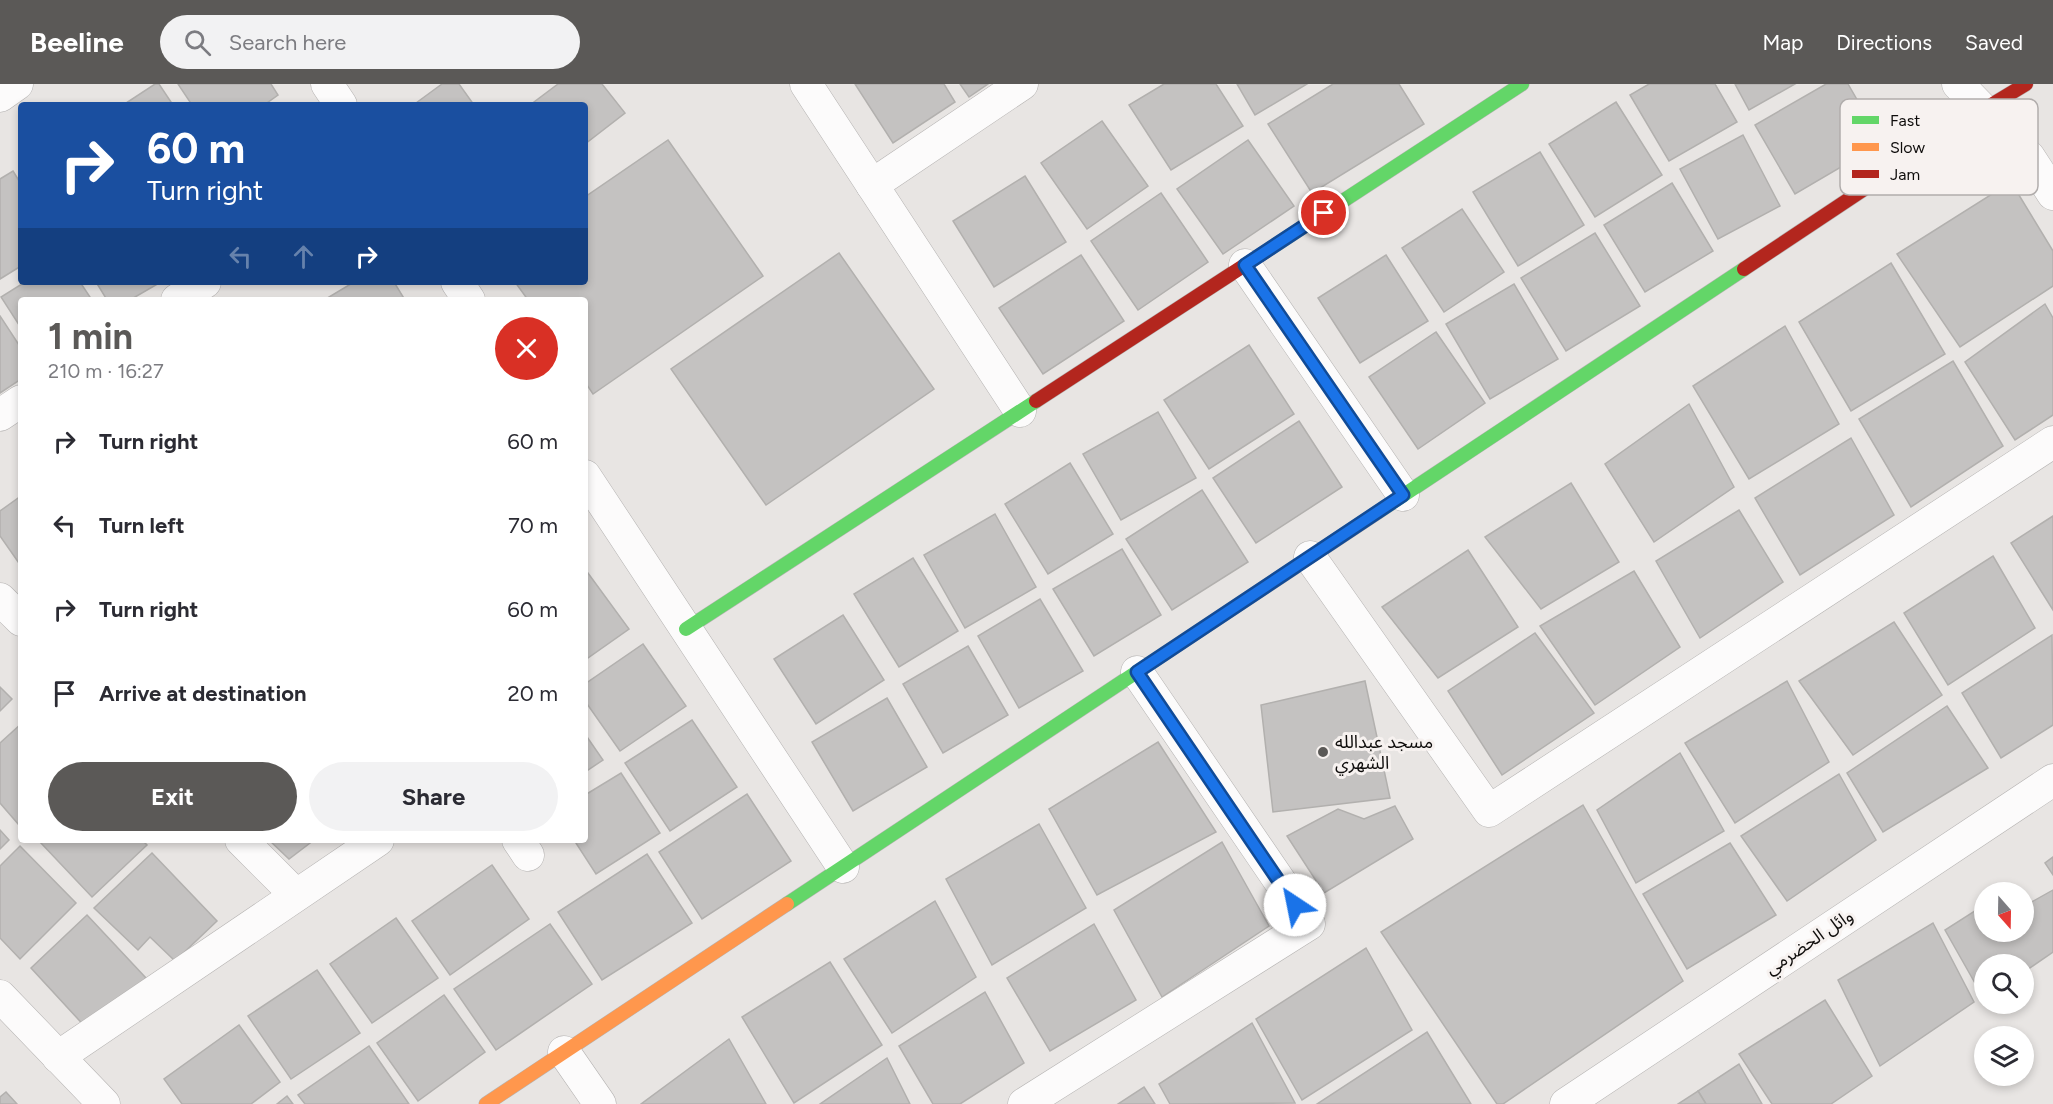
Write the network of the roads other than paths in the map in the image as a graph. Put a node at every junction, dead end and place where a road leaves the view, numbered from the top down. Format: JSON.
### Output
{"nodes":[{"id":1,"x":17,"y":84,"type":"edge"},
{"id":2,"x":327,"y":84,"type":"edge"},
{"id":3,"x":806,"y":84,"type":"edge"},
{"id":4,"x":1022,"y":84,"type":"edge"},
{"id":5,"x":1522,"y":84,"type":"edge"},
{"id":6,"x":1958,"y":84,"type":"edge"},
{"id":7,"x":2026,"y":84,"type":"edge"},
{"id":8,"x":0,"y":96,"type":"edge"},
{"id":9,"x":1972,"y":99,"type":"edge"},
{"id":10,"x":2001,"y":99,"type":"edge"},
{"id":11,"x":339,"y":102,"type":"edge"},
{"id":12,"x":2038,"y":171,"type":"edge"},
{"id":13,"x":872,"y":184,"type":"junction"},
{"id":14,"x":2053,"y":194,"type":"edge"},
{"id":15,"x":1855,"y":195,"type":"edge"},
{"id":16,"x":1245,"y":265,"type":"junction"},
{"id":17,"x":200,"y":285,"type":"edge"},
{"id":18,"x":182,"y":297,"type":"edge"},
{"id":19,"x":18,"y":403,"type":"edge"},
{"id":20,"x":1020,"y":411,"type":"junction"},
{"id":21,"x":0,"y":415,"type":"edge"},
{"id":22,"x":2053,"y":442,"type":"edge"},
{"id":23,"x":588,"y":481,"type":"edge"},
{"id":24,"x":1403,"y":495,"type":"junction"},
{"id":25,"x":1310,"y":557,"type":"junction"},
{"id":26,"x":0,"y":599,"type":"edge"},
{"id":27,"x":18,"y":617,"type":"edge"},
{"id":28,"x":686,"y":629,"type":"junction"},
{"id":29,"x":1137,"y":672,"type":"junction"},
{"id":30,"x":2053,"y":780,"type":"edge"},
{"id":31,"x":244,"y":843,"type":"edge"},
{"id":32,"x":374,"y":843,"type":"edge"},
{"id":33,"x":843,"y":867,"type":"junction"},
{"id":34,"x":296,"y":895,"type":"junction"},
{"id":35,"x":0,"y":996,"type":"edge"},
{"id":36,"x":564,"y":1052,"type":"junction"},
{"id":37,"x":58,"y":1057,"type":"junction"},
{"id":38,"x":104,"y":1104,"type":"edge"},
{"id":39,"x":486,"y":1104,"type":"edge"},
{"id":40,"x":600,"y":1104,"type":"edge"},
{"id":41,"x":1024,"y":1104,"type":"edge"},
{"id":42,"x":1566,"y":1104,"type":"edge"}],
"edges":[{"from":1,"to":8,"type":"street"},
{"from":2,"to":11,"type":"street"},
{"from":3,"to":13,"type":"street"},
{"from":4,"to":13,"type":"street"},
{"from":5,"to":16,"type":"street"},
{"from":6,"to":9,"type":"street"},
{"from":7,"to":10,"type":"street"},
{"from":12,"to":14,"type":"street"},
{"from":13,"to":20,"type":"street"},
{"from":15,"to":24,"type":"street"},
{"from":16,"to":20,"type":"street"},
{"from":16,"to":24,"type":"street"},
{"from":17,"to":18,"type":"street"},
{"from":19,"to":21,"type":"street"},
{"from":20,"to":28,"type":"street"},
{"from":22,"to":25,"type":"street"},
{"from":23,"to":28,"type":"street"},
{"from":24,"to":25,"type":"street"},
{"from":25,"to":29,"type":"street"},
{"from":26,"to":27,"type":"street"},
{"from":28,"to":33,"type":"street"},
{"from":29,"to":33,"type":"street"},
{"from":29,"to":41,"type":"street"},
{"from":30,"to":42,"type":"street","name":"وائل الحضرمي"},
{"from":31,"to":34,"type":"street"},
{"from":32,"to":34,"type":"street"},
{"from":33,"to":36,"type":"street"},
{"from":34,"to":37,"type":"street"},
{"from":35,"to":37,"type":"street"},
{"from":36,"to":39,"type":"street"},
{"from":36,"to":40,"type":"street"},
{"from":37,"to":38,"type":"street"}]}
